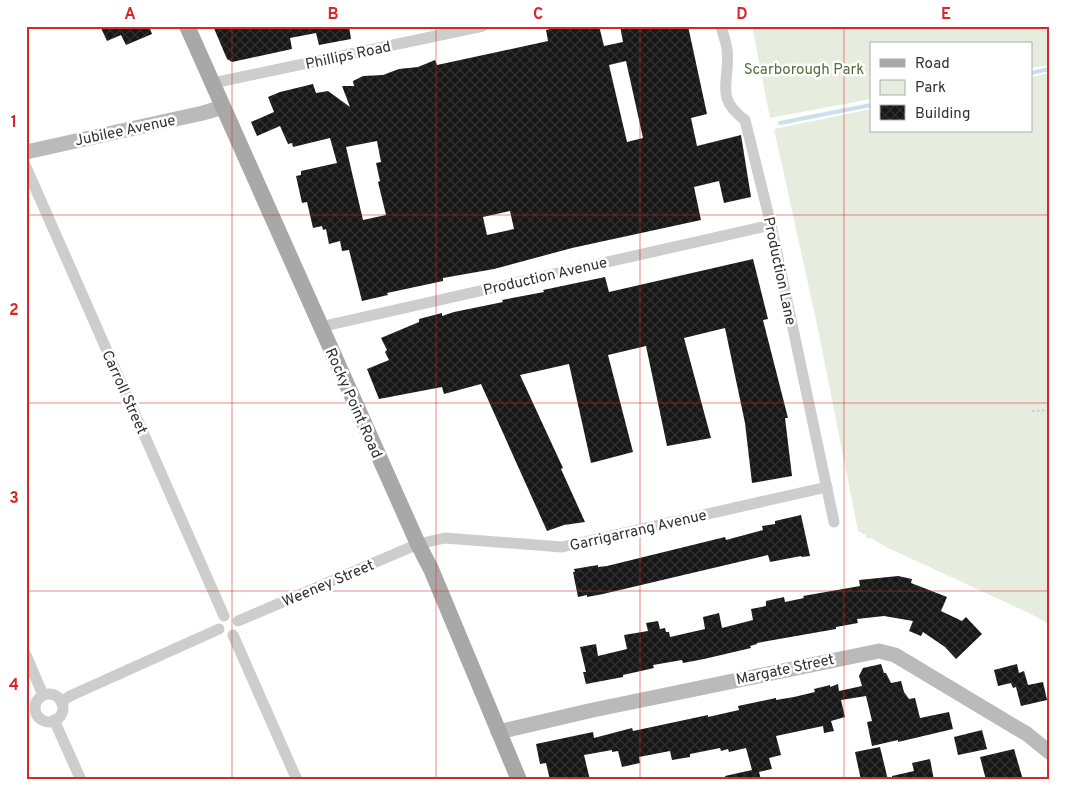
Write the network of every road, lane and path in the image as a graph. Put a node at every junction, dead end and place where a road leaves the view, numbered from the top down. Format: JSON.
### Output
{"nodes":[{"id":1,"x":188,"y":26,"type":"edge"},
{"id":2,"x":483,"y":26,"type":"edge"},
{"id":3,"x":721,"y":26,"type":"edge"},
{"id":4,"x":213,"y":83,"type":"junction"},
{"id":5,"x":223,"y":107,"type":"junction"},
{"id":6,"x":26,"y":152,"type":"edge"},
{"id":7,"x":26,"y":168,"type":"edge"},
{"id":8,"x":770,"y":224,"type":"junction"},
{"id":9,"x":320,"y":327,"type":"junction"},
{"id":10,"x":1049,"y":410,"type":"edge"},
{"id":11,"x":1032,"y":411,"type":"dead end"},
{"id":12,"x":827,"y":487,"type":"junction"},
{"id":13,"x":834,"y":522,"type":"dead end"},
{"id":14,"x":418,"y":544,"type":"junction"},
{"id":15,"x":224,"y":616,"type":"junction"},
{"id":16,"x":238,"y":621,"type":"junction"},
{"id":17,"x":219,"y":629,"type":"junction"},
{"id":18,"x":233,"y":636,"type":"junction"},
{"id":19,"x":26,"y":655,"type":"edge"},
{"id":20,"x":43,"y":695,"type":"junction"},
{"id":21,"x":61,"y":702,"type":"junction"},
{"id":22,"x":31,"y":714,"type":"edge"},
{"id":23,"x":54,"y":720,"type":"junction"},
{"id":24,"x":498,"y":732,"type":"junction"},
{"id":25,"x":1049,"y":752,"type":"edge"},
{"id":26,"x":80,"y":780,"type":"edge"},
{"id":27,"x":296,"y":780,"type":"edge"},
{"id":28,"x":519,"y":780,"type":"edge"}],
"edges":[{"from":1,"to":4,"type":"main road","name":"Rocky Point Road"},
{"from":2,"to":4,"type":"street","name":"Phillips Road"},
{"from":3,"to":8,"type":"street","name":"Production Lane"},
{"from":4,"to":5,"type":"main road","name":"Rocky Point Road"},
{"from":5,"to":6,"type":"street","name":"Jubilee Avenue"},
{"from":5,"to":9,"type":"main road","name":"Rocky Point Road"},
{"from":7,"to":15,"type":"street","name":"Carroll Street"},
{"from":8,"to":9,"type":"street","name":"Production Avenue"},
{"from":8,"to":12,"type":"street","name":"Production Lane"},
{"from":9,"to":14,"type":"main road","name":"Rocky Point Road"},
{"from":10,"to":11,"type":"path"},
{"from":12,"to":13,"type":"street","name":"Production Lane"},
{"from":12,"to":14,"type":"street","name":"Garrigarrang Avenue"},
{"from":14,"to":16,"type":"street","name":"Weeney Street"},
{"from":14,"to":24,"type":"main road","name":"Rocky Point Road"},
{"from":15,"to":16,"type":"street"},
{"from":15,"to":17,"type":"street"},
{"from":16,"to":18,"type":"street"},
{"from":17,"to":18,"type":"street"},
{"from":17,"to":21,"type":"street"},
{"from":18,"to":27,"type":"street"},
{"from":19,"to":20,"type":"street"},
{"from":20,"to":21,"type":"street"},
{"from":20,"to":22,"type":"street"},
{"from":21,"to":23,"type":"street"},
{"from":22,"to":23,"type":"street"},
{"from":23,"to":26,"type":"street"},
{"from":24,"to":25,"type":"street","name":"Margate Street"},
{"from":24,"to":28,"type":"main road","name":"Rocky Point Road"}]}
